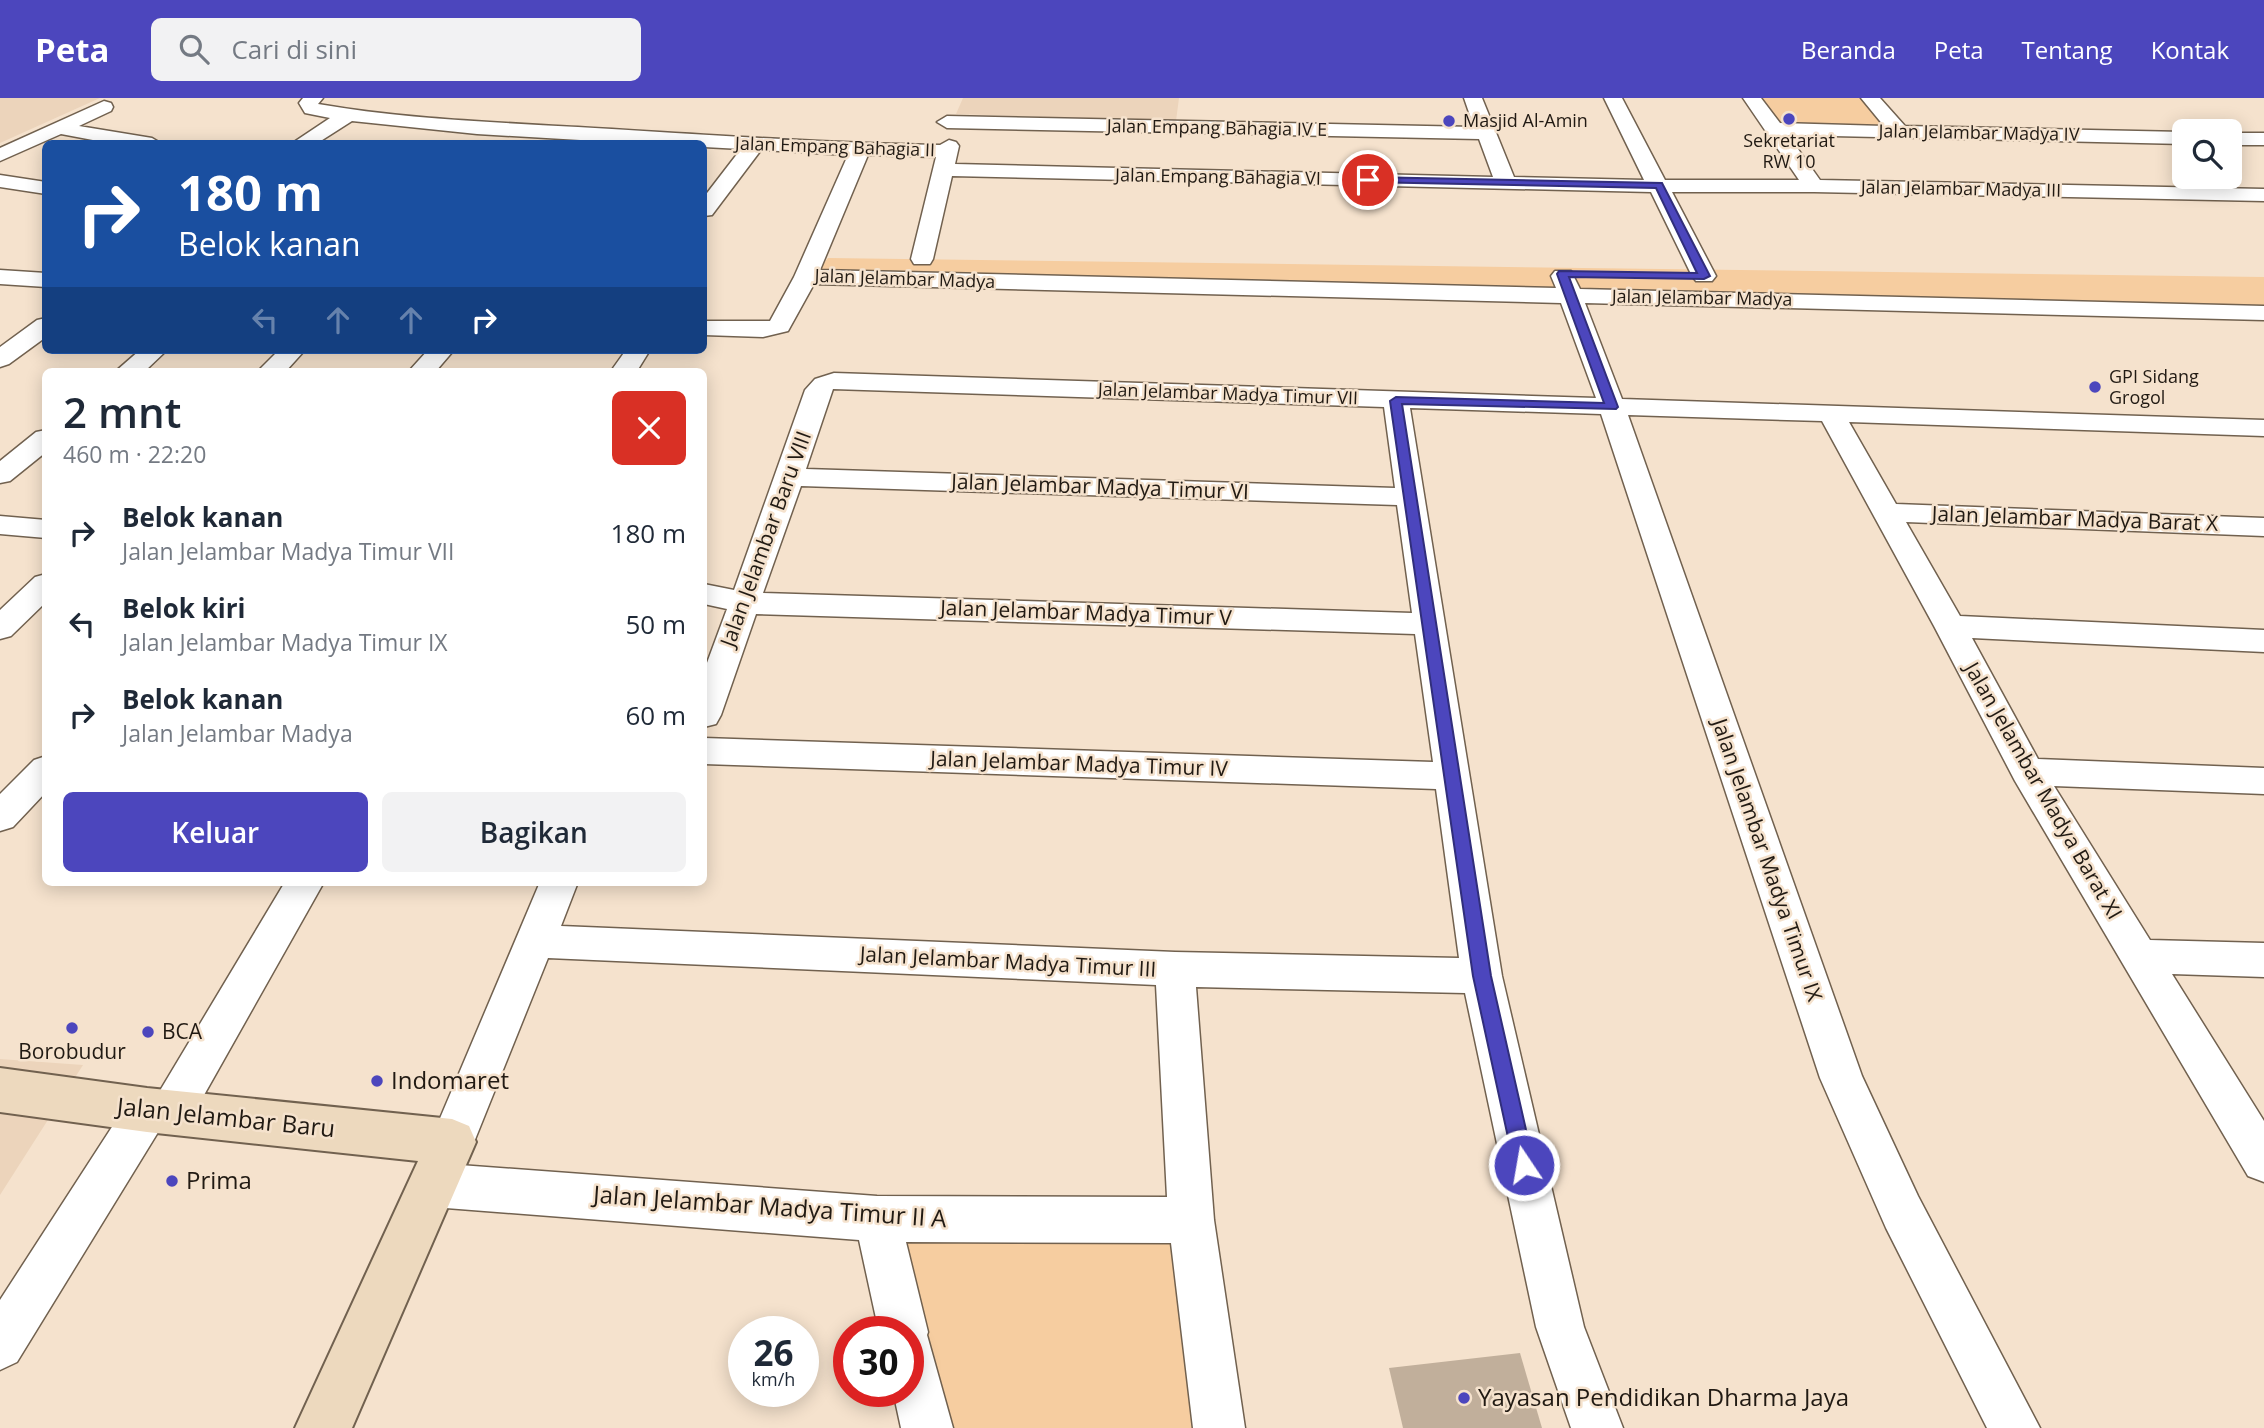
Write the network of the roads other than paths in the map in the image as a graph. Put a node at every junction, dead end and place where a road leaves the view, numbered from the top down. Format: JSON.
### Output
{"nodes":[{"id":1,"x":1472,"y":98,"type":"edge"},
{"id":2,"x":1613,"y":98,"type":"edge"},
{"id":3,"x":1752,"y":98,"type":"edge"},
{"id":4,"x":1870,"y":98,"type":"edge"},
{"id":5,"x":311,"y":100,"type":"edge"},
{"id":6,"x":104,"y":107,"type":"dead end"},
{"id":7,"x":347,"y":116,"type":"junction"},
{"id":8,"x":435,"y":124,"type":"junction"},
{"id":9,"x":58,"y":128,"type":"junction"},
{"id":10,"x":1774,"y":129,"type":"junction"},
{"id":11,"x":1899,"y":131,"type":"junction"},
{"id":12,"x":1486,"y":133,"type":"junction"},
{"id":13,"x":525,"y":137,"type":"edge"},
{"id":14,"x":2172,"y":138,"type":"edge"},
{"id":15,"x":2242,"y":139,"type":"edge"},
{"id":16,"x":2264,"y":139,"type":"edge"},
{"id":17,"x":128,"y":140,"type":"edge"},
{"id":18,"x":308,"y":140,"type":"edge"},
{"id":19,"x":415,"y":140,"type":"edge"},
{"id":20,"x":610,"y":140,"type":"edge"},
{"id":21,"x":707,"y":143,"type":"edge"},
{"id":22,"x":756,"y":144,"type":"junction"},
{"id":23,"x":860,"y":150,"type":"junction"},
{"id":24,"x":0,"y":155,"type":"edge"},
{"id":25,"x":947,"y":160,"type":"junction"},
{"id":26,"x":0,"y":181,"type":"edge"},
{"id":27,"x":1506,"y":184,"type":"junction"},
{"id":28,"x":1659,"y":186,"type":"junction"},
{"id":29,"x":1814,"y":186,"type":"junction"},
{"id":30,"x":42,"y":187,"type":"edge"},
{"id":31,"x":2264,"y":195,"type":"edge"},
{"id":32,"x":707,"y":206,"type":"edge"},
{"id":33,"x":922,"y":259,"type":"junction"},
{"id":34,"x":810,"y":267,"type":"junction"},
{"id":35,"x":1678,"y":275,"type":"dead end"},
{"id":36,"x":1704,"y":276,"type":"junction"},
{"id":37,"x":1732,"y":276,"type":"dead end"},
{"id":38,"x":0,"y":277,"type":"edge"},
{"id":39,"x":42,"y":279,"type":"edge"},
{"id":40,"x":1574,"y":281,"type":"junction"},
{"id":41,"x":2264,"y":313,"type":"edge"},
{"id":42,"x":42,"y":328,"type":"edge"},
{"id":43,"x":707,"y":328,"type":"edge"},
{"id":44,"x":150,"y":354,"type":"edge"},
{"id":45,"x":289,"y":354,"type":"edge"},
{"id":46,"x":438,"y":354,"type":"edge"},
{"id":47,"x":0,"y":359,"type":"edge"},
{"id":48,"x":133,"y":368,"type":"edge"},
{"id":49,"x":274,"y":368,"type":"edge"},
{"id":50,"x":425,"y":368,"type":"edge"},
{"id":51,"x":844,"y":380,"type":"joint"},
{"id":52,"x":1396,"y":401,"type":"junction"},
{"id":53,"x":1612,"y":407,"type":"junction"},
{"id":54,"x":1831,"y":415,"type":"junction"},
{"id":55,"x":2264,"y":428,"type":"edge"},
{"id":56,"x":42,"y":441,"type":"edge"},
{"id":57,"x":0,"y":475,"type":"edge"},
{"id":58,"x":790,"y":477,"type":"junction"},
{"id":59,"x":1410,"y":497,"type":"junction"},
{"id":60,"x":1886,"y":512,"type":"junction"},
{"id":61,"x":0,"y":525,"type":"edge"},
{"id":62,"x":2264,"y":527,"type":"edge"},
{"id":63,"x":42,"y":529,"type":"edge"},
{"id":64,"x":42,"y":588,"type":"edge"},
{"id":65,"x":707,"y":595,"type":"edge"},
{"id":66,"x":744,"y":603,"type":"junction"},
{"id":67,"x":1429,"y":624,"type":"junction"},
{"id":68,"x":1950,"y":626,"type":"junction"},
{"id":69,"x":0,"y":628,"type":"edge"},
{"id":70,"x":2264,"y":641,"type":"edge"},
{"id":71,"x":707,"y":707,"type":"edge"},
{"id":72,"x":707,"y":751,"type":"edge"},
{"id":73,"x":2027,"y":772,"type":"junction"},
{"id":74,"x":42,"y":773,"type":"edge"},
{"id":75,"x":1454,"y":776,"type":"junction"},
{"id":76,"x":2264,"y":781,"type":"edge"},
{"id":77,"x":0,"y":817,"type":"edge"},
{"id":78,"x":302,"y":886,"type":"edge"},
{"id":79,"x":557,"y":886,"type":"edge"},
{"id":80,"x":535,"y":941,"type":"junction"},
{"id":81,"x":2138,"y":956,"type":"junction"},
{"id":82,"x":2264,"y":960,"type":"edge"},
{"id":83,"x":1175,"y":970,"type":"junction"},
{"id":84,"x":1482,"y":976,"type":"junction"},
{"id":85,"x":0,"y":1090,"type":"edge"},
{"id":86,"x":159,"y":1112,"type":"junction"},
{"id":87,"x":2264,"y":1161,"type":"edge"},
{"id":88,"x":443,"y":1164,"type":"junction"},
{"id":89,"x":877,"y":1219,"type":"junction"},
{"id":90,"x":1191,"y":1220,"type":"junction"},
{"id":91,"x":900,"y":1316,"type":"edge"},
{"id":92,"x":0,"y":1345,"type":"edge"},
{"id":93,"x":922,"y":1407,"type":"edge"},
{"id":94,"x":323,"y":1428,"type":"edge"},
{"id":95,"x":927,"y":1428,"type":"edge"},
{"id":96,"x":1219,"y":1428,"type":"edge"},
{"id":97,"x":1597,"y":1428,"type":"edge"},
{"id":98,"x":2014,"y":1428,"type":"edge"}],
"edges":[{"from":1,"to":12,"type":"street"},
{"from":2,"to":28,"type":"street"},
{"from":3,"to":10,"type":"street"},
{"from":4,"to":11,"type":"street"},
{"from":5,"to":7,"type":"street","name":"Jalan Empang Bahagia II"},
{"from":6,"to":9,"type":"street"},
{"from":7,"to":8,"type":"street","name":"Jalan Empang Bahagia II"},
{"from":7,"to":18,"type":"street"},
{"from":8,"to":13,"type":"street","name":"Jalan Empang Bahagia II"},
{"from":8,"to":19,"type":"street"},
{"from":9,"to":17,"type":"street"},
{"from":9,"to":24,"type":"street"},
{"from":10,"to":11,"type":"street","name":"Jalan Jelambar Madya IV"},
{"from":10,"to":29,"type":"street"},
{"from":11,"to":14,"type":"street","name":"Jalan Jelambar Madya IV"},
{"from":12,"to":25,"type":"street","name":"Jalan Empang Bahagia IV E"},
{"from":12,"to":27,"type":"street"},
{"from":13,"to":20,"type":"street","name":"Jalan Empang Bahagia II"},
{"from":15,"to":16,"type":"street"},
{"from":21,"to":22,"type":"street","name":"Jalan Empang Bahagia II"},
{"from":22,"to":23,"type":"street","name":"Jalan Empang Bahagia II"},
{"from":22,"to":32,"type":"street"},
{"from":23,"to":25,"type":"street","name":"Jalan Empang Bahagia II"},
{"from":23,"to":34,"type":"street"},
{"from":25,"to":27,"type":"street","name":"Jalan Empang Bahagia VI"},
{"from":25,"to":33,"type":"street"},
{"from":26,"to":30,"type":"street"},
{"from":27,"to":28,"type":"street","name":"Jalan Empang Bahagia VI"},
{"from":28,"to":29,"type":"street","name":"Jalan Jelambar Madya III"},
{"from":28,"to":36,"type":"street"},
{"from":29,"to":31,"type":"street","name":"Jalan Jelambar Madya III"},
{"from":33,"to":34,"type":"street","name":"Jalan Jelambar Madya"},
{"from":33,"to":40,"type":"street","name":"Jalan Jelambar Madya"},
{"from":34,"to":40,"type":"street","name":"Jalan Jelambar Madya"},
{"from":34,"to":43,"type":"street"},
{"from":35,"to":36,"type":"street","name":"Jalan Jelambar Madya"},
{"from":36,"to":37,"type":"street","name":"Jalan Jelambar Madya"},
{"from":38,"to":39,"type":"street"},
{"from":40,"to":41,"type":"street","name":"Jalan Jelambar Madya"},
{"from":40,"to":53,"type":"street","name":"Jalan Jelambar Madya Timur IX"},
{"from":42,"to":47,"type":"street"},
{"from":44,"to":48,"type":"street"},
{"from":45,"to":49,"type":"street"},
{"from":46,"to":50,"type":"street"},
{"from":51,"to":52,"type":"street","name":"Jalan Jelambar Madya Timur VII"},
{"from":51,"to":58,"type":"street","name":"Jalan Jelambar Baru VIII"},
{"from":52,"to":53,"type":"street","name":"Jalan Jelambar Madya Timur VII"},
{"from":52,"to":59,"type":"street"},
{"from":53,"to":54,"type":"street","name":"Jalan Jelambar Madya Timur VII"},
{"from":53,"to":98,"type":"street","name":"Jalan Jelambar Madya Timur IX"},
{"from":54,"to":55,"type":"street","name":"Jalan Jelambar Madya Timur VII"},
{"from":54,"to":60,"type":"street","name":"Jalan Jelambar Madya Barat XI"},
{"from":56,"to":57,"type":"street"},
{"from":58,"to":59,"type":"street","name":"Jalan Jelambar Madya Timur VI"},
{"from":58,"to":66,"type":"street","name":"Jalan Jelambar Baru VIII"},
{"from":59,"to":67,"type":"street"},
{"from":60,"to":62,"type":"street","name":"Jalan Jelambar Madya Barat X"},
{"from":60,"to":68,"type":"street","name":"Jalan Jelambar Madya Barat XI"},
{"from":61,"to":63,"type":"street"},
{"from":64,"to":69,"type":"street"},
{"from":65,"to":66,"type":"street","name":"Jalan Jelambar Madya Timur V"},
{"from":66,"to":67,"type":"street","name":"Jalan Jelambar Madya Timur V"},
{"from":66,"to":71,"type":"street","name":"Jalan Jelambar Baru VIII"},
{"from":67,"to":75,"type":"street"},
{"from":68,"to":70,"type":"street"},
{"from":68,"to":73,"type":"street","name":"Jalan Jelambar Madya Barat XI"},
{"from":72,"to":75,"type":"street","name":"Jalan Jelambar Madya Timur IV"},
{"from":73,"to":76,"type":"street"},
{"from":73,"to":81,"type":"street","name":"Jalan Jelambar Madya Barat XI"},
{"from":74,"to":77,"type":"street"},
{"from":75,"to":84,"type":"street"},
{"from":78,"to":86,"type":"street"},
{"from":79,"to":80,"type":"street"},
{"from":80,"to":83,"type":"street","name":"Jalan Jelambar Madya Timur III"},
{"from":80,"to":88,"type":"street"},
{"from":81,"to":82,"type":"street"},
{"from":81,"to":87,"type":"street","name":"Jalan Jelambar Madya Barat XI"},
{"from":83,"to":84,"type":"street","name":"Jalan Jelambar Madya Timur III"},
{"from":83,"to":90,"type":"street"},
{"from":84,"to":97,"type":"street"},
{"from":85,"to":86,"type":"street","name":"Jalan Jelambar Baru"},
{"from":86,"to":88,"type":"street","name":"Jalan Jelambar Baru"},
{"from":86,"to":92,"type":"street"},
{"from":88,"to":89,"type":"street","name":"Jalan Jelambar Madya Timur II A"},
{"from":88,"to":94,"type":"street"},
{"from":89,"to":90,"type":"street","name":"Jalan Jelambar Madya Timur II A"},
{"from":89,"to":91,"type":"street"},
{"from":90,"to":96,"type":"street"},
{"from":93,"to":95,"type":"street"}]}
